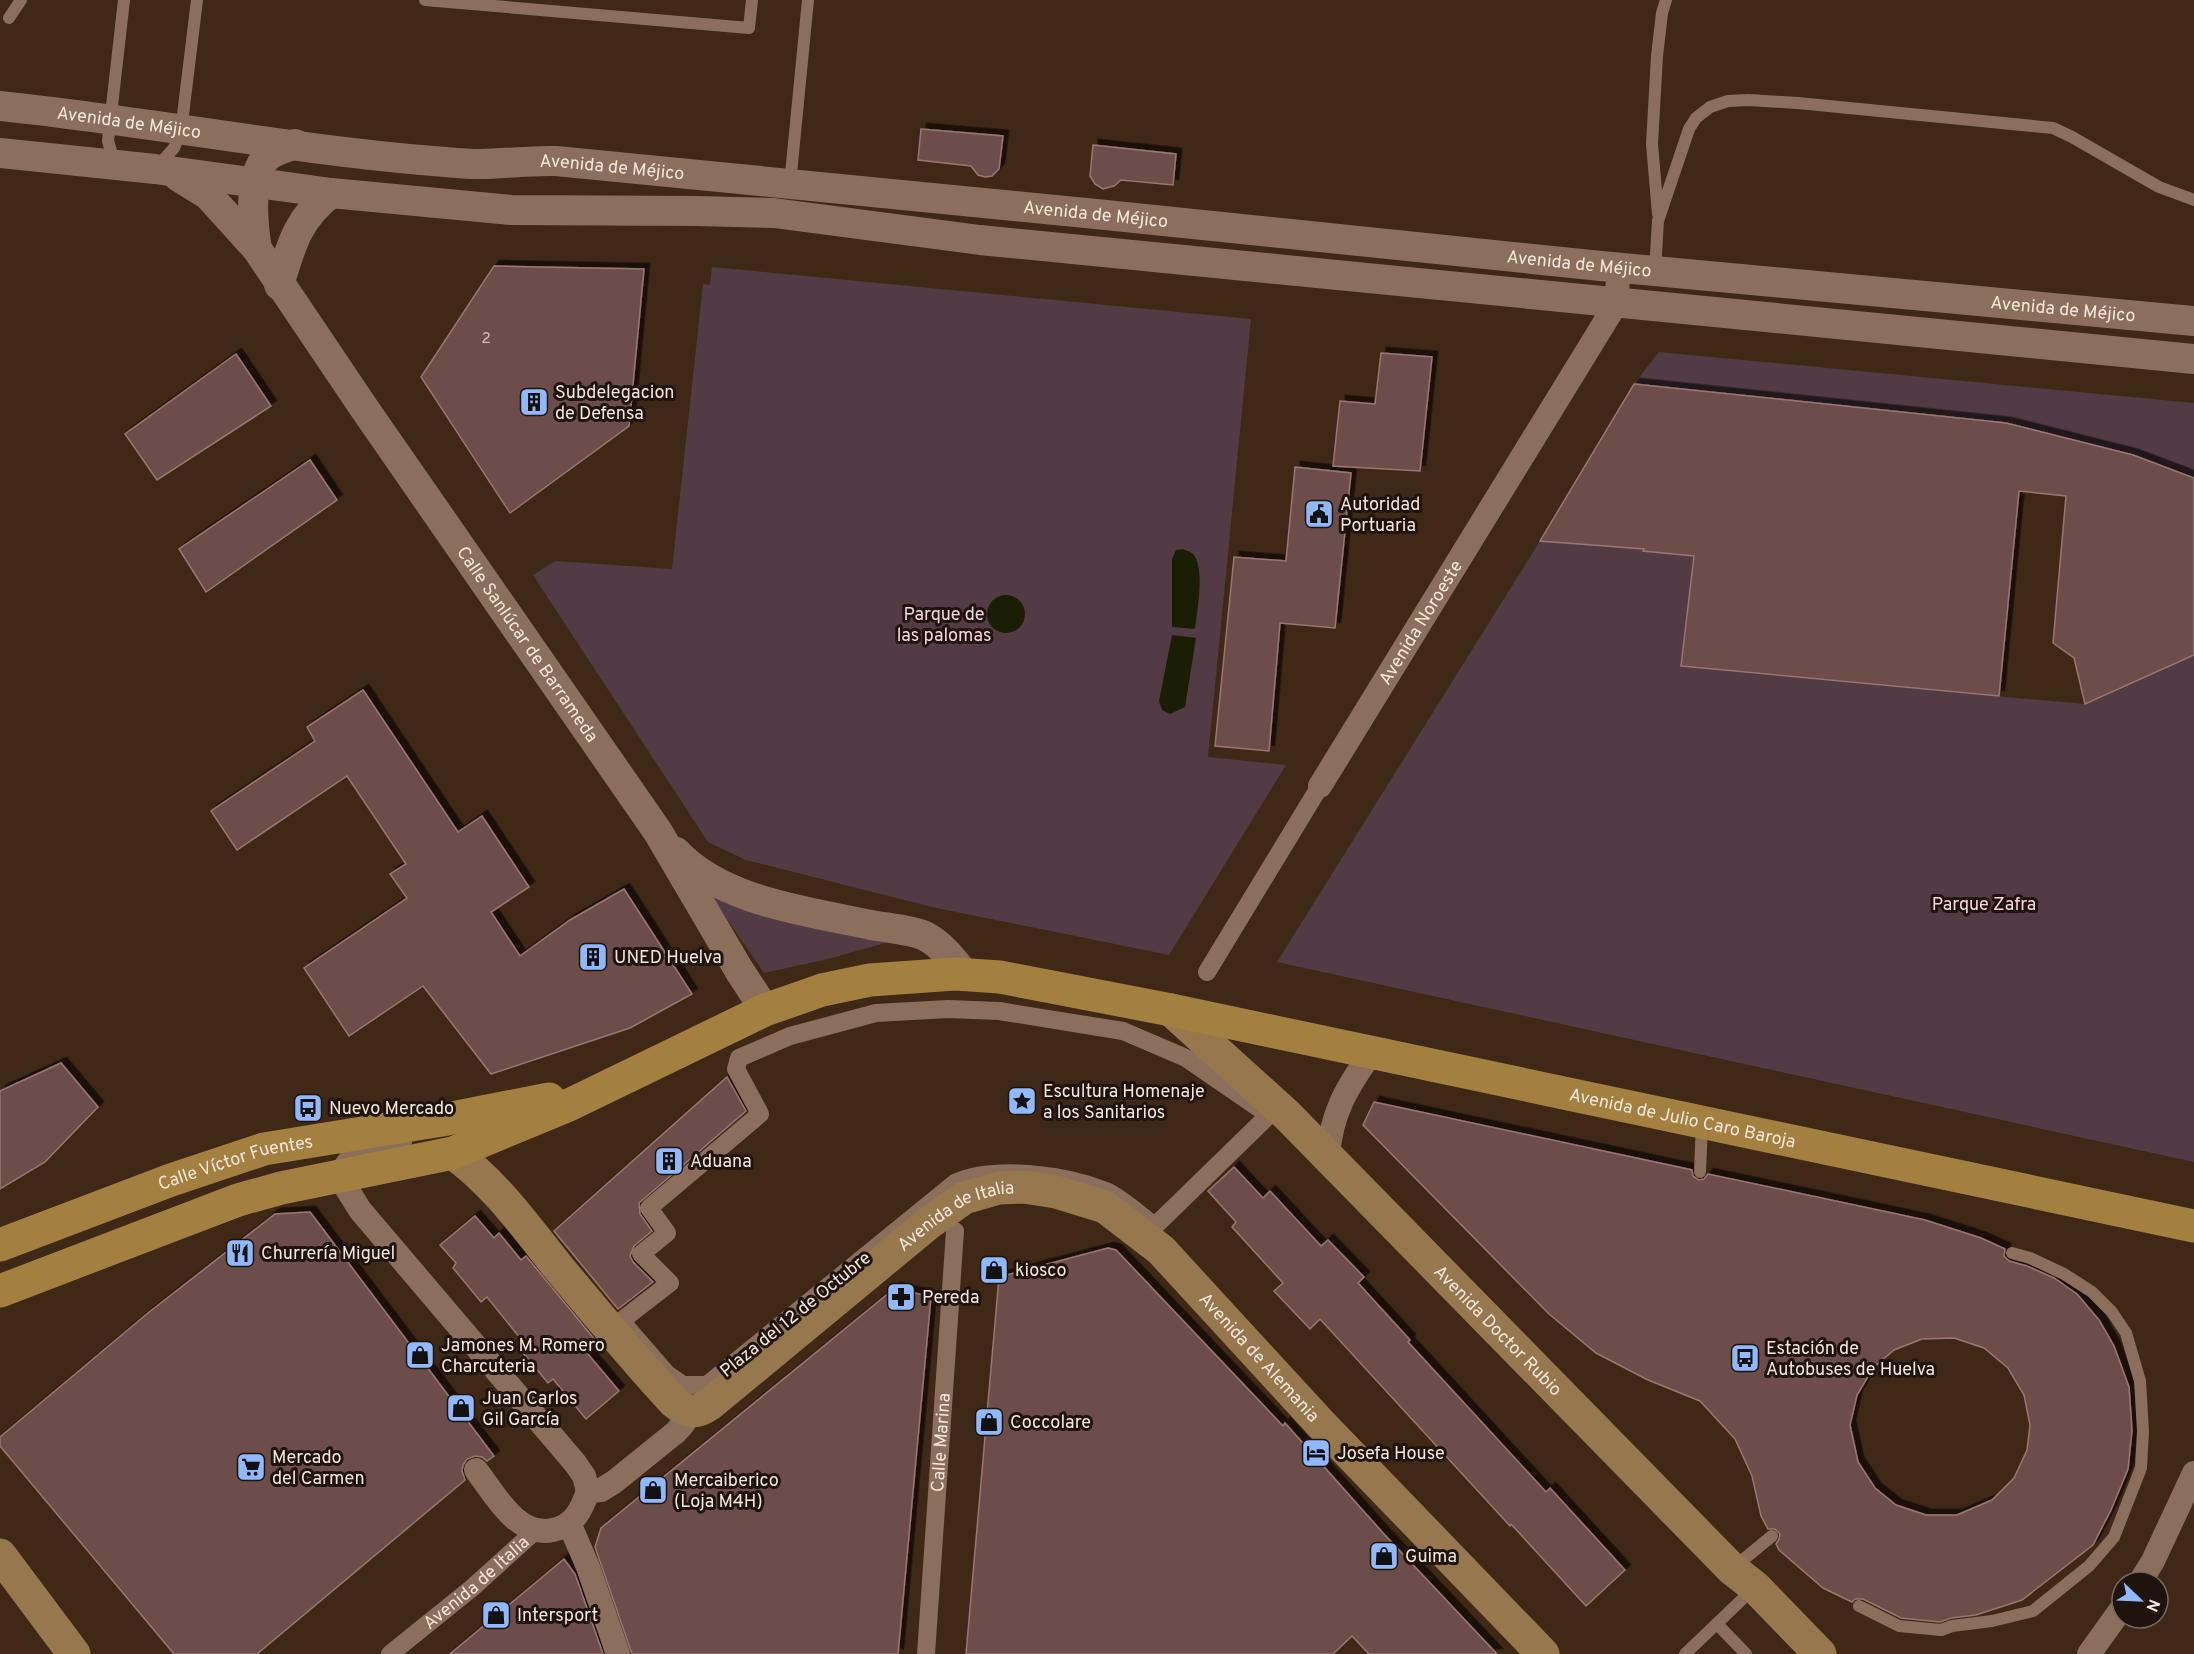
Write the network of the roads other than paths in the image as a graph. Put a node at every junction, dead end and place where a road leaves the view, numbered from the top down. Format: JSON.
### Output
{"nodes":[{"id":1,"x":21,"y":0,"type":"edge"},
{"id":2,"x":124,"y":0,"type":"edge"},
{"id":3,"x":197,"y":0,"type":"edge"},
{"id":4,"x":425,"y":0,"type":"edge"},
{"id":5,"x":752,"y":0,"type":"edge"},
{"id":6,"x":808,"y":0,"type":"edge"},
{"id":7,"x":1666,"y":0,"type":"edge"},
{"id":8,"x":9,"y":18,"type":"dead end"},
{"id":9,"x":0,"y":106,"type":"edge"},
{"id":10,"x":110,"y":118,"type":"junction"},
{"id":11,"x":181,"y":130,"type":"junction"},
{"id":12,"x":296,"y":144,"type":"junction"},
{"id":13,"x":0,"y":153,"type":"edge"},
{"id":14,"x":116,"y":166,"type":"junction"},
{"id":15,"x":163,"y":171,"type":"junction"},
{"id":16,"x":256,"y":184,"type":"junction"},
{"id":17,"x":789,"y":185,"type":"junction"},
{"id":18,"x":332,"y":194,"type":"junction"},
{"id":19,"x":2194,"y":200,"type":"edge"},
{"id":20,"x":1658,"y":221,"type":"junction"},
{"id":21,"x":257,"y":249,"type":"junction"},
{"id":22,"x":1619,"y":267,"type":"junction"},
{"id":23,"x":1655,"y":271,"type":"junction"},
{"id":24,"x":279,"y":285,"type":"junction"},
{"id":25,"x":1616,"y":304,"type":"junction"},
{"id":26,"x":2194,"y":321,"type":"edge"},
{"id":27,"x":2194,"y":359,"type":"edge"},
{"id":28,"x":1320,"y":786,"type":"joint"},
{"id":29,"x":658,"y":832,"type":"junction"},
{"id":30,"x":1207,"y":972,"type":"dead end"},
{"id":31,"x":964,"y":975,"type":"junction"},
{"id":32,"x":765,"y":1010,"type":"junction"},
{"id":33,"x":1171,"y":1010,"type":"junction"},
{"id":34,"x":1372,"y":1052,"type":"junction"},
{"id":35,"x":601,"y":1088,"type":"junction"},
{"id":36,"x":482,"y":1112,"type":"junction"},
{"id":37,"x":1702,"y":1122,"type":"junction"},
{"id":38,"x":453,"y":1153,"type":"junction"},
{"id":39,"x":1328,"y":1157,"type":"junction"},
{"id":40,"x":1700,"y":1172,"type":"dead end"},
{"id":41,"x":340,"y":1178,"type":"junction"},
{"id":42,"x":1056,"y":1192,"type":"joint"},
{"id":43,"x":1155,"y":1226,"type":"joint"},
{"id":44,"x":2194,"y":1226,"type":"edge"},
{"id":45,"x":955,"y":1231,"type":"dead end"},
{"id":46,"x":0,"y":1245,"type":"edge"},
{"id":47,"x":2012,"y":1253,"type":"dead end"},
{"id":48,"x":0,"y":1291,"type":"edge"},
{"id":49,"x":688,"y":1412,"type":"junction"},
{"id":50,"x":476,"y":1470,"type":"dead end"},
{"id":51,"x":2194,"y":1473,"type":"edge"},
{"id":52,"x":588,"y":1491,"type":"junction"},
{"id":53,"x":569,"y":1523,"type":"junction"},
{"id":54,"x":535,"y":1531,"type":"junction"},
{"id":55,"x":1772,"y":1536,"type":"dead end"},
{"id":56,"x":0,"y":1555,"type":"edge"},
{"id":57,"x":2147,"y":1570,"type":"edge"},
{"id":58,"x":1744,"y":1578,"type":"junction"},
{"id":59,"x":1859,"y":1606,"type":"dead end"},
{"id":60,"x":1717,"y":1624,"type":"junction"},
{"id":61,"x":2110,"y":1625,"type":"edge"},
{"id":62,"x":74,"y":1654,"type":"edge"},
{"id":63,"x":390,"y":1654,"type":"edge"},
{"id":64,"x":618,"y":1654,"type":"edge"},
{"id":65,"x":926,"y":1654,"type":"edge"},
{"id":66,"x":1543,"y":1654,"type":"edge"},
{"id":67,"x":1685,"y":1654,"type":"edge"},
{"id":68,"x":1746,"y":1654,"type":"edge"},
{"id":69,"x":1820,"y":1654,"type":"edge"},
{"id":70,"x":2089,"y":1654,"type":"edge"}],
"edges":[{"from":1,"to":8,"type":"lane"},
{"from":2,"to":10,"type":"lane"},
{"from":3,"to":11,"type":"lane"},
{"from":4,"to":5,"type":"lane"},
{"from":6,"to":17,"type":"lane"},
{"from":7,"to":20,"type":"lane"},
{"from":9,"to":10,"type":"street","name":"Avenida de Méjico"},
{"from":10,"to":11,"type":"street","name":"Avenida de Méjico"},
{"from":10,"to":14,"type":"lane"},
{"from":11,"to":12,"type":"street","name":"Avenida de Méjico"},
{"from":11,"to":15,"type":"lane"},
{"from":12,"to":16,"type":"street","name":"Calle Sanlúcar de Barrameda"},
{"from":12,"to":17,"type":"street","name":"Avenida de Méjico"},
{"from":13,"to":14,"type":"street","name":"Avenida de Méjico"},
{"from":14,"to":15,"type":"street","name":"Avenida de Méjico"},
{"from":15,"to":16,"type":"street","name":"Avenida de Méjico"},
{"from":15,"to":21,"type":"street","name":"Calle Sanlúcar de Barrameda"},
{"from":16,"to":18,"type":"street","name":"Avenida de Méjico"},
{"from":16,"to":21,"type":"street","name":"Calle Sanlúcar de Barrameda"},
{"from":17,"to":22,"type":"street","name":"Avenida de Méjico"},
{"from":18,"to":24,"type":"street"},
{"from":18,"to":25,"type":"street","name":"Avenida de Méjico"},
{"from":19,"to":20,"type":"lane"},
{"from":20,"to":23,"type":"lane"},
{"from":21,"to":24,"type":"street","name":"Calle Sanlúcar de Barrameda"},
{"from":22,"to":23,"type":"street","name":"Avenida de Méjico"},
{"from":22,"to":25,"type":"street","name":"Avenida Noroeste"},
{"from":23,"to":26,"type":"street","name":"Avenida de Méjico"},
{"from":24,"to":29,"type":"street","name":"Calle Sanlúcar de Barrameda"},
{"from":25,"to":27,"type":"street","name":"Avenida de Méjico"},
{"from":25,"to":28,"type":"street","name":"Avenida Noroeste"},
{"from":28,"to":30,"type":"street","name":"Avenida Noroeste"},
{"from":29,"to":31,"type":"street"},
{"from":29,"to":32,"type":"street","name":"Calle Sanlúcar de Barrameda"},
{"from":31,"to":32,"type":"main road"},
{"from":31,"to":33,"type":"main road"},
{"from":32,"to":35,"type":"main road"},
{"from":33,"to":34,"type":"main road","name":"Avenida de Julio Caro Baroja"},
{"from":33,"to":39,"type":"main road","name":"Avenida Doctor Rubio"},
{"from":34,"to":37,"type":"main road","name":"Avenida de Julio Caro Baroja"},
{"from":34,"to":39,"type":"street"},
{"from":35,"to":36,"type":"main road","name":"Calle Víctor Fuentes"},
{"from":35,"to":38,"type":"main road","name":"Calle Víctor Fuentes"},
{"from":36,"to":41,"type":"street","name":"Calle Víctor Fuentes"},
{"from":36,"to":46,"type":"main road","name":"Calle Víctor Fuentes"},
{"from":37,"to":40,"type":"lane"},
{"from":37,"to":44,"type":"main road","name":"Avenida de Julio Caro Baroja"},
{"from":38,"to":41,"type":"main road","name":"Calle Víctor Fuentes"},
{"from":38,"to":49,"type":"main road"},
{"from":39,"to":58,"type":"main road","name":"Avenida Doctor Rubio"},
{"from":41,"to":48,"type":"main road","name":"Calle Víctor Fuentes"},
{"from":41,"to":52,"type":"street"},
{"from":42,"to":49,"type":"main road","name":"Avenida de Italia"},
{"from":42,"to":66,"type":"main road","name":"Avenida de Alemania"},
{"from":43,"to":43,"type":"street","name":"Plaza del 12 de Octubre"},
{"from":45,"to":65,"type":"street","name":"Calle Marina"},
{"from":47,"to":59,"type":"lane"},
{"from":49,"to":52,"type":"street"},
{"from":50,"to":54,"type":"street"},
{"from":51,"to":57,"type":"street"},
{"from":52,"to":53,"type":"street"},
{"from":53,"to":54,"type":"street"},
{"from":53,"to":64,"type":"street"},
{"from":54,"to":63,"type":"street","name":"Avenida de Italia"},
{"from":55,"to":58,"type":"lane"},
{"from":56,"to":62,"type":"main road"},
{"from":58,"to":60,"type":"lane"},
{"from":58,"to":69,"type":"main road","name":"Avenida Doctor Rubio"},
{"from":60,"to":67,"type":"lane"},
{"from":60,"to":68,"type":"lane"},
{"from":61,"to":70,"type":"street"}]}
